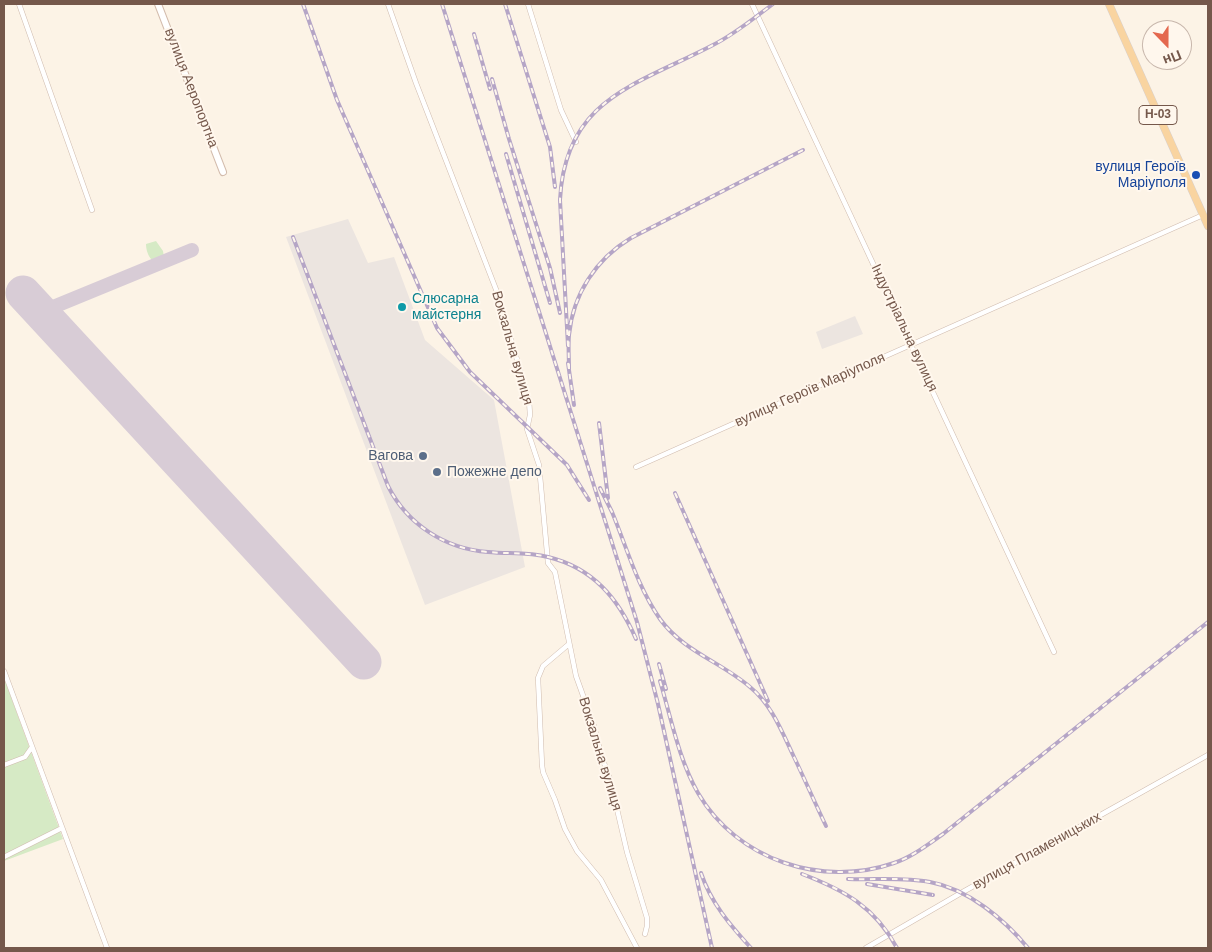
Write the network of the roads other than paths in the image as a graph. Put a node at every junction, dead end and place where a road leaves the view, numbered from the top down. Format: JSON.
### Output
{"nodes":[{"id":1,"x":19,"y":4,"type":"edge"},
{"id":2,"x":158,"y":4,"type":"edge"},
{"id":3,"x":388,"y":4,"type":"edge"},
{"id":4,"x":528,"y":4,"type":"edge"},
{"id":5,"x":752,"y":4,"type":"edge"},
{"id":6,"x":1109,"y":4,"type":"edge"},
{"id":7,"x":576,"y":142,"type":"dead end"},
{"id":8,"x":223,"y":172,"type":"dead end"},
{"id":9,"x":92,"y":210,"type":"dead end"},
{"id":10,"x":1203,"y":215,"type":"junction"},
{"id":11,"x":1208,"y":226,"type":"edge"},
{"id":12,"x":912,"y":345,"type":"junction"},
{"id":13,"x":636,"y":467,"type":"dead end"},
{"id":14,"x":569,"y":644,"type":"junction"},
{"id":15,"x":1054,"y":652,"type":"dead end"},
{"id":16,"x":4,"y":671,"type":"edge"},
{"id":17,"x":32,"y":747,"type":"junction"},
{"id":18,"x":1208,"y":755,"type":"edge"},
{"id":19,"x":4,"y":765,"type":"edge"},
{"id":20,"x":62,"y":828,"type":"junction"},
{"id":21,"x":4,"y":857,"type":"edge"},
{"id":22,"x":645,"y":934,"type":"dead end"},
{"id":23,"x":107,"y":948,"type":"edge"},
{"id":24,"x":638,"y":948,"type":"edge"},
{"id":25,"x":866,"y":948,"type":"edge"}],
"edges":[{"from":1,"to":9,"type":"street"},
{"from":2,"to":8,"type":"street","name":"вулиця Аеропортна"},
{"from":3,"to":14,"type":"street","name":"Вокзальна вулиця"},
{"from":4,"to":7,"type":"street"},
{"from":5,"to":12,"type":"street","name":"Індустріальна вулиця"},
{"from":6,"to":10,"type":"main road","number":"Н-03"},
{"from":10,"to":11,"type":"main road","number":"Н-03"},
{"from":10,"to":12,"type":"street","name":"вулиця Героїв Маріуполя"},
{"from":12,"to":13,"type":"street","name":"вулиця Героїв Маріуполя"},
{"from":12,"to":15,"type":"street","name":"Індустріальна вулиця"},
{"from":14,"to":22,"type":"street","name":"Вокзальна вулиця"},
{"from":14,"to":24,"type":"street"},
{"from":16,"to":17,"type":"street"},
{"from":17,"to":19,"type":"street"},
{"from":17,"to":20,"type":"street"},
{"from":18,"to":25,"type":"street","name":"вулиця Пламеницьких"},
{"from":20,"to":21,"type":"street"},
{"from":20,"to":23,"type":"street"}]}
